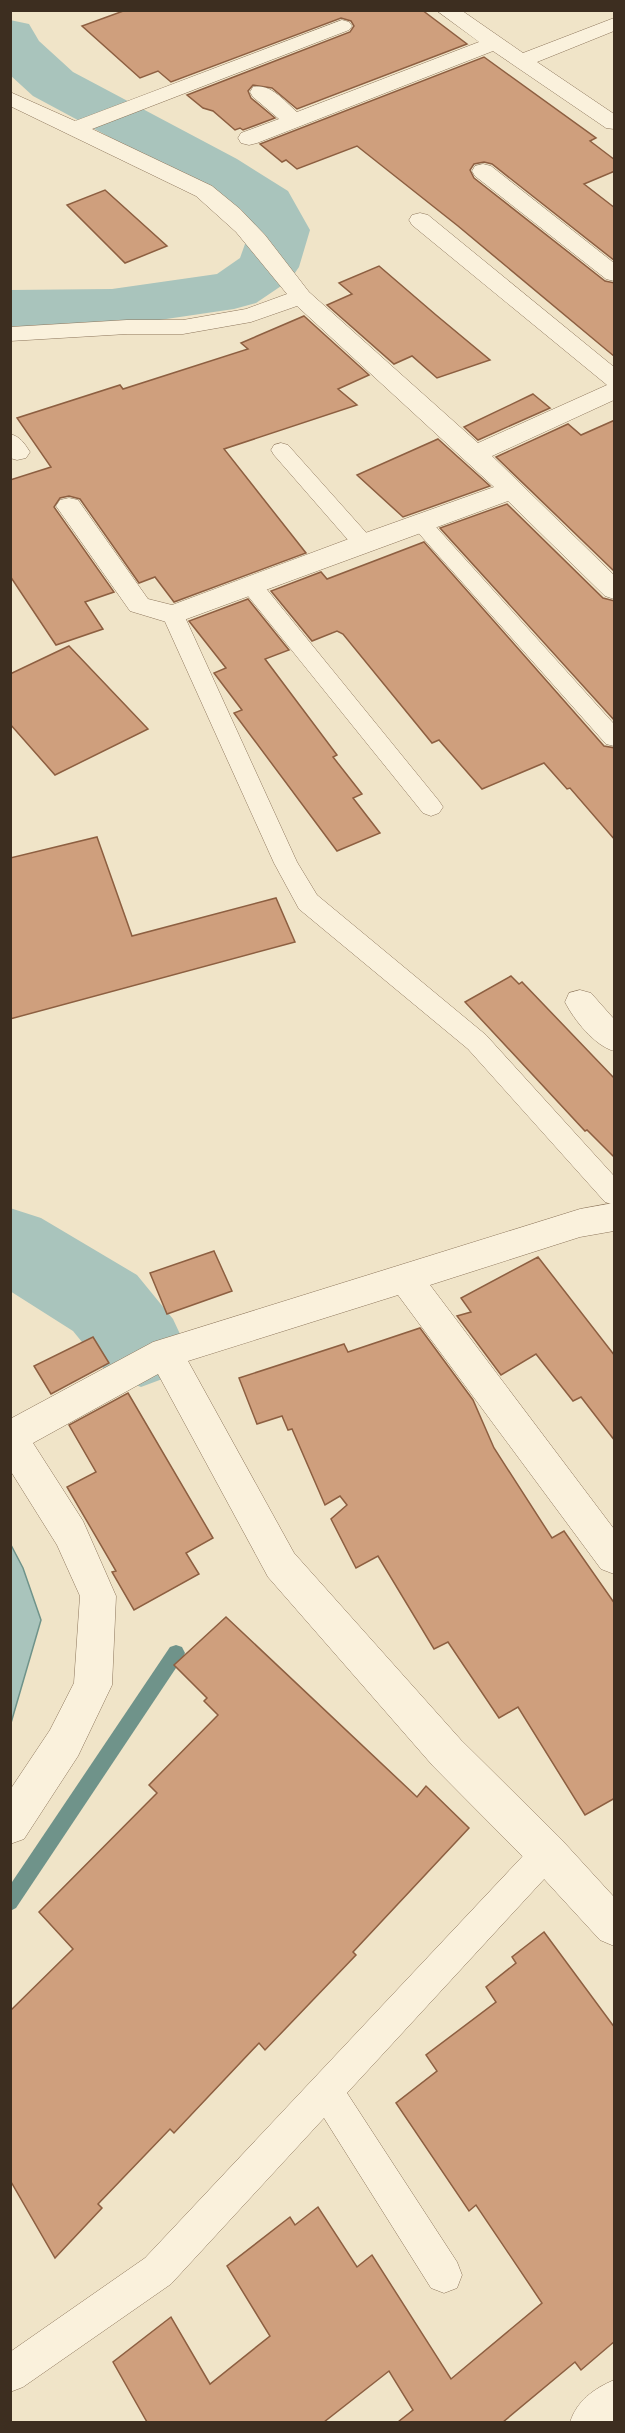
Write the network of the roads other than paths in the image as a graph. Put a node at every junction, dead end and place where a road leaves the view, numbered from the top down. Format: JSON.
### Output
{"nodes":[{"id":1,"x":456,"y":12,"type":"edge"},
{"id":2,"x":615,"y":24,"type":"edge"},
{"id":3,"x":342,"y":26,"type":"dead end"},
{"id":4,"x":494,"y":43,"type":"junction"},
{"id":5,"x":521,"y":61,"type":"junction"},
{"id":6,"x":261,"y":92,"type":"dead end"},
{"id":7,"x":10,"y":98,"type":"edge"},
{"id":8,"x":294,"y":120,"type":"junction"},
{"id":9,"x":615,"y":123,"type":"edge"},
{"id":10,"x":75,"y":128,"type":"junction"},
{"id":11,"x":249,"y":138,"type":"dead end"},
{"id":12,"x":483,"y":171,"type":"dead end"},
{"id":13,"x":420,"y":220,"type":"dead end"},
{"id":14,"x":615,"y":274,"type":"edge"},
{"id":15,"x":301,"y":297,"type":"junction"},
{"id":16,"x":10,"y":334,"type":"edge"},
{"id":17,"x":615,"y":379,"type":"edge"},
{"id":18,"x":615,"y":391,"type":"edge"},
{"id":19,"x":281,"y":450,"type":"dead end"},
{"id":20,"x":476,"y":454,"type":"junction"},
{"id":21,"x":513,"y":490,"type":"junction"},
{"id":22,"x":69,"y":506,"type":"dead end"},
{"id":23,"x":421,"y":523,"type":"junction"},
{"id":24,"x":363,"y":543,"type":"junction"},
{"id":25,"x":252,"y":586,"type":"junction"},
{"id":26,"x":615,"y":590,"type":"edge"},
{"id":27,"x":174,"y":615,"type":"junction"},
{"id":28,"x":615,"y":738,"type":"edge"},
{"id":29,"x":431,"y":807,"type":"dead end"},
{"id":30,"x":580,"y":1002,"type":"dead end"},
{"id":31,"x":615,"y":1038,"type":"edge"},
{"id":32,"x":615,"y":1194,"type":"edge"},
{"id":33,"x":615,"y":1217,"type":"edge"},
{"id":34,"x":405,"y":1278,"type":"junction"},
{"id":35,"x":165,"y":1353,"type":"junction"},
{"id":36,"x":10,"y":1437,"type":"edge"},
{"id":37,"x":615,"y":1557,"type":"edge"},
{"id":38,"x":10,"y":1825,"type":"edge"},
{"id":39,"x":547,"y":1853,"type":"junction"},
{"id":40,"x":615,"y":1926,"type":"edge"},
{"id":41,"x":327,"y":2091,"type":"junction"},
{"id":42,"x":444,"y":2275,"type":"dead end"},
{"id":43,"x":10,"y":2374,"type":"edge"},
{"id":44,"x":615,"y":2403,"type":"edge"},
{"id":45,"x":592,"y":2422,"type":"edge"}],
"edges":[{"from":1,"to":4,"type":"street"},
{"from":2,"to":5,"type":"street"},
{"from":3,"to":10,"type":"street"},
{"from":4,"to":5,"type":"street"},
{"from":4,"to":8,"type":"street"},
{"from":5,"to":9,"type":"street"},
{"from":6,"to":8,"type":"street"},
{"from":7,"to":10,"type":"street"},
{"from":8,"to":11,"type":"street"},
{"from":10,"to":15,"type":"street"},
{"from":12,"to":14,"type":"street"},
{"from":13,"to":17,"type":"street"},
{"from":15,"to":16,"type":"street"},
{"from":15,"to":20,"type":"street"},
{"from":18,"to":20,"type":"street"},
{"from":19,"to":24,"type":"lane"},
{"from":20,"to":21,"type":"street"},
{"from":21,"to":23,"type":"street"},
{"from":21,"to":26,"type":"street"},
{"from":22,"to":27,"type":"street"},
{"from":23,"to":24,"type":"street"},
{"from":23,"to":28,"type":"lane"},
{"from":24,"to":25,"type":"street"},
{"from":25,"to":27,"type":"street"},
{"from":25,"to":29,"type":"lane"},
{"from":27,"to":32,"type":"lane"},
{"from":30,"to":31,"type":"street"},
{"from":33,"to":34,"type":"street"},
{"from":34,"to":35,"type":"street"},
{"from":34,"to":37,"type":"street"},
{"from":35,"to":36,"type":"street"},
{"from":35,"to":39,"type":"street"},
{"from":36,"to":38,"type":"street"},
{"from":39,"to":40,"type":"street"},
{"from":39,"to":41,"type":"lane"},
{"from":41,"to":42,"type":"lane"},
{"from":41,"to":43,"type":"lane"},
{"from":44,"to":45,"type":"street"}]}
